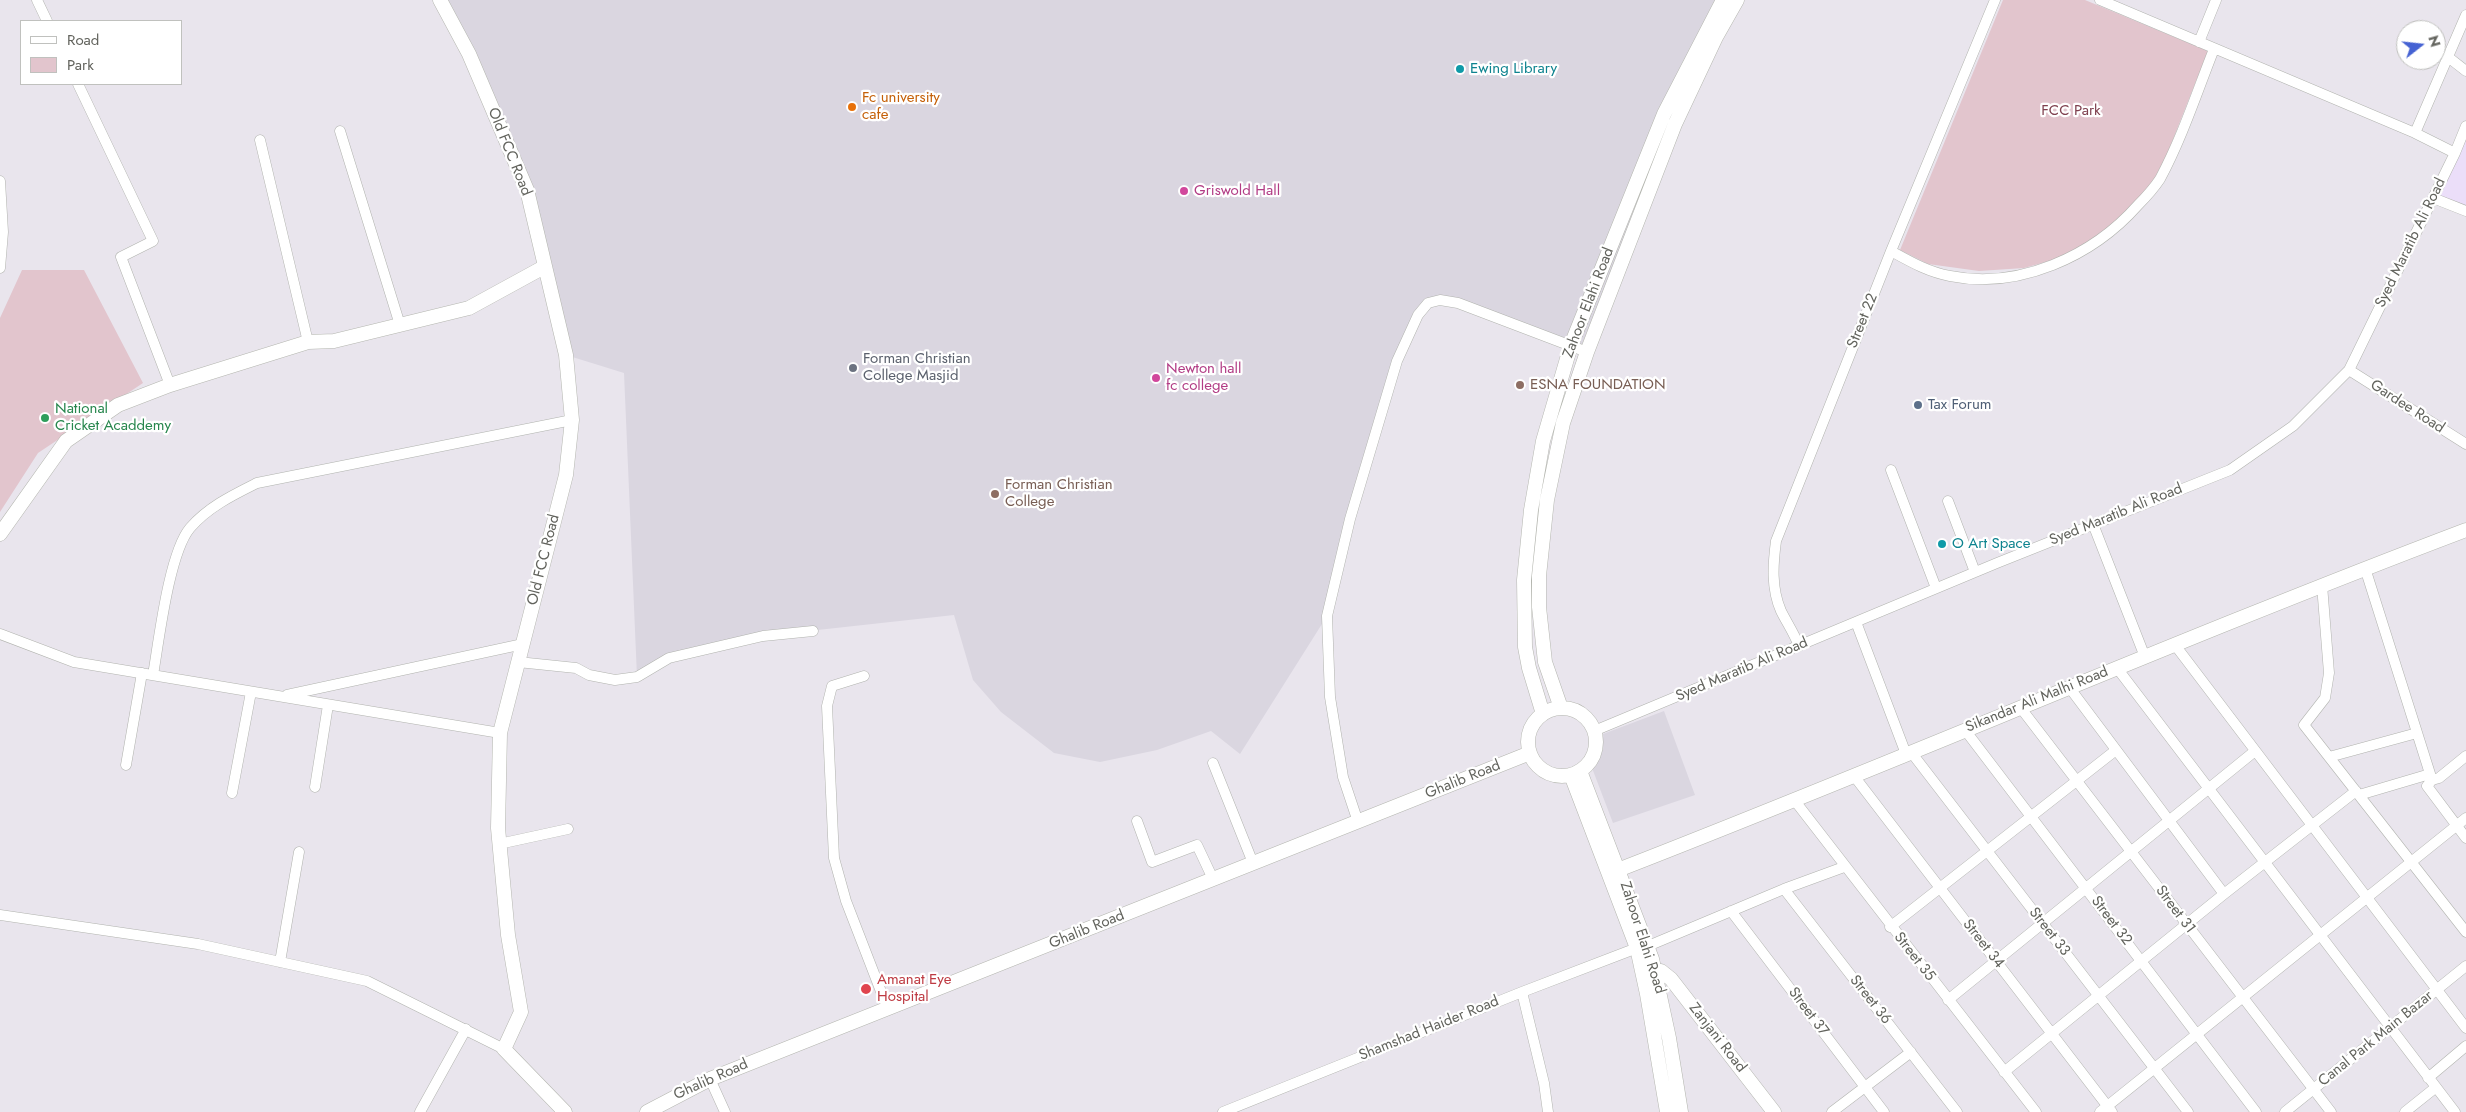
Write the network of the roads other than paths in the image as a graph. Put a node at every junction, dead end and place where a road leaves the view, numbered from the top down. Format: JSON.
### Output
{"nodes":[{"id":1,"x":37,"y":0,"type":"edge"},
{"id":2,"x":440,"y":0,"type":"edge"},
{"id":3,"x":1723,"y":0,"type":"edge"},
{"id":4,"x":1737,"y":0,"type":"edge"},
{"id":5,"x":1995,"y":0,"type":"edge"},
{"id":6,"x":2100,"y":0,"type":"edge"},
{"id":7,"x":2216,"y":0,"type":"edge"},
{"id":8,"x":2466,"y":15,"type":"edge"},
{"id":9,"x":47,"y":20,"type":"edge"},
{"id":10,"x":2199,"y":42,"type":"junction"},
{"id":11,"x":2214,"y":49,"type":"junction"},
{"id":12,"x":2448,"y":56,"type":"junction"},
{"id":13,"x":2466,"y":71,"type":"edge"},
{"id":14,"x":78,"y":85,"type":"edge"},
{"id":15,"x":2466,"y":126,"type":"edge"},
{"id":16,"x":340,"y":131,"type":"dead end"},
{"id":17,"x":2414,"y":133,"type":"junction"},
{"id":18,"x":260,"y":140,"type":"dead end"},
{"id":19,"x":2455,"y":153,"type":"junction"},
{"id":20,"x":0,"y":182,"type":"edge"},
{"id":21,"x":2433,"y":198,"type":"junction"},
{"id":22,"x":2466,"y":211,"type":"edge"},
{"id":23,"x":1891,"y":251,"type":"junction"},
{"id":24,"x":0,"y":268,"type":"edge"},
{"id":25,"x":544,"y":268,"type":"junction"},
{"id":26,"x":400,"y":325,"type":"junction"},
{"id":27,"x":308,"y":342,"type":"junction"},
{"id":28,"x":1571,"y":346,"type":"junction"},
{"id":29,"x":1586,"y":352,"type":"junction"},
{"id":30,"x":2349,"y":370,"type":"junction"},
{"id":31,"x":170,"y":385,"type":"junction"},
{"id":32,"x":572,"y":420,"type":"junction"},
{"id":33,"x":2466,"y":444,"type":"edge"},
{"id":34,"x":1891,"y":470,"type":"dead end"},
{"id":35,"x":1948,"y":501,"type":"dead end"},
{"id":36,"x":2094,"y":524,"type":"junction"},
{"id":37,"x":2466,"y":530,"type":"edge"},
{"id":38,"x":0,"y":534,"type":"edge"},
{"id":39,"x":2365,"y":568,"type":"junction"},
{"id":40,"x":1975,"y":572,"type":"junction"},
{"id":41,"x":2322,"y":586,"type":"junction"},
{"id":42,"x":1936,"y":588,"type":"junction"},
{"id":43,"x":1856,"y":622,"type":"junction"},
{"id":44,"x":813,"y":631,"type":"dead end"},
{"id":45,"x":0,"y":634,"type":"edge"},
{"id":46,"x":523,"y":644,"type":"junction"},
{"id":47,"x":2175,"y":645,"type":"junction"},
{"id":48,"x":1799,"y":646,"type":"junction"},
{"id":49,"x":2145,"y":657,"type":"junction"},
{"id":50,"x":518,"y":662,"type":"junction"},
{"id":51,"x":2117,"y":668,"type":"junction"},
{"id":52,"x":147,"y":674,"type":"junction"},
{"id":53,"x":864,"y":676,"type":"dead end"},
{"id":54,"x":2069,"y":687,"type":"junction"},
{"id":55,"x":251,"y":692,"type":"junction"},
{"id":56,"x":279,"y":697,"type":"junction"},
{"id":57,"x":328,"y":705,"type":"junction"},
{"id":58,"x":2020,"y":707,"type":"junction"},
{"id":59,"x":1561,"y":708,"type":"junction"},
{"id":60,"x":1543,"y":714,"type":"junction"},
{"id":61,"x":1965,"y":730,"type":"junction"},
{"id":62,"x":1594,"y":731,"type":"junction"},
{"id":63,"x":500,"y":732,"type":"junction"},
{"id":64,"x":2417,"y":733,"type":"junction"},
{"id":65,"x":2116,"y":750,"type":"junction"},
{"id":66,"x":2255,"y":751,"type":"junction"},
{"id":67,"x":1530,"y":753,"type":"junction"},
{"id":68,"x":1908,"y":753,"type":"junction"},
{"id":69,"x":2466,"y":756,"type":"edge"},
{"id":70,"x":2329,"y":757,"type":"junction"},
{"id":71,"x":1213,"y":763,"type":"dead end"},
{"id":72,"x":126,"y":765,"type":"dead end"},
{"id":73,"x":1575,"y":773,"type":"junction"},
{"id":74,"x":1854,"y":776,"type":"junction"},
{"id":75,"x":2431,"y":777,"type":"junction"},
{"id":76,"x":2077,"y":781,"type":"junction"},
{"id":77,"x":315,"y":787,"type":"dead end"},
{"id":78,"x":2209,"y":788,"type":"junction"},
{"id":79,"x":232,"y":793,"type":"dead end"},
{"id":80,"x":2358,"y":793,"type":"junction"},
{"id":81,"x":1794,"y":801,"type":"junction"},
{"id":82,"x":2031,"y":816,"type":"junction"},
{"id":83,"x":2466,"y":818,"type":"edge"},
{"id":84,"x":2169,"y":820,"type":"junction"},
{"id":85,"x":1137,"y":821,"type":"dead end"},
{"id":86,"x":1358,"y":822,"type":"junction"},
{"id":87,"x":2312,"y":826,"type":"junction"},
{"id":88,"x":2456,"y":826,"type":"junction"},
{"id":89,"x":568,"y":829,"type":"dead end"},
{"id":90,"x":2466,"y":838,"type":"edge"},
{"id":91,"x":500,"y":844,"type":"junction"},
{"id":92,"x":1987,"y":851,"type":"junction"},
{"id":93,"x":2130,"y":851,"type":"junction"},
{"id":94,"x":299,"y":852,"type":"dead end"},
{"id":95,"x":2265,"y":862,"type":"junction"},
{"id":96,"x":2411,"y":862,"type":"junction"},
{"id":97,"x":1253,"y":863,"type":"junction"},
{"id":98,"x":1844,"y":867,"type":"junction"},
{"id":99,"x":1614,"y":871,"type":"junction"},
{"id":100,"x":1213,"y":879,"type":"junction"},
{"id":101,"x":1940,"y":888,"type":"junction"},
{"id":102,"x":2085,"y":888,"type":"junction"},
{"id":103,"x":1784,"y":889,"type":"junction"},
{"id":104,"x":2224,"y":894,"type":"junction"},
{"id":105,"x":2366,"y":898,"type":"junction"},
{"id":106,"x":1731,"y":911,"type":"junction"},
{"id":107,"x":0,"y":915,"type":"edge"},
{"id":108,"x":2042,"y":922,"type":"junction"},
{"id":109,"x":2186,"y":924,"type":"junction"},
{"id":110,"x":1890,"y":927,"type":"junction"},
{"id":111,"x":2466,"y":932,"type":"edge"},
{"id":112,"x":2321,"y":935,"type":"junction"},
{"id":113,"x":1642,"y":947,"type":"junction"},
{"id":114,"x":1995,"y":960,"type":"junction"},
{"id":115,"x":2141,"y":961,"type":"junction"},
{"id":116,"x":280,"y":962,"type":"junction"},
{"id":117,"x":2466,"y":966,"type":"edge"},
{"id":118,"x":1656,"y":972,"type":"junction"},
{"id":119,"x":2436,"y":990,"type":"junction"},
{"id":120,"x":1522,"y":992,"type":"junction"},
{"id":121,"x":2098,"y":995,"type":"junction"},
{"id":122,"x":2242,"y":998,"type":"junction"},
{"id":123,"x":1948,"y":1000,"type":"junction"},
{"id":124,"x":887,"y":1007,"type":"junction"},
{"id":125,"x":2390,"y":1027,"type":"junction"},
{"id":126,"x":2466,"y":1028,"type":"edge"},
{"id":127,"x":466,"y":1029,"type":"junction"},
{"id":128,"x":2052,"y":1033,"type":"junction"},
{"id":129,"x":2197,"y":1034,"type":"junction"},
{"id":130,"x":2466,"y":1046,"type":"edge"},
{"id":131,"x":504,"y":1049,"type":"junction"},
{"id":132,"x":1911,"y":1052,"type":"junction"},
{"id":133,"x":2154,"y":1068,"type":"junction"},
{"id":134,"x":2004,"y":1072,"type":"junction"},
{"id":135,"x":2428,"y":1078,"type":"junction"},
{"id":136,"x":710,"y":1079,"type":"junction"},
{"id":137,"x":1865,"y":1086,"type":"junction"},
{"id":138,"x":2435,"y":1088,"type":"junction"},
{"id":139,"x":2313,"y":1090,"type":"junction"},
{"id":140,"x":2107,"y":1110,"type":"edge"},
{"id":141,"x":420,"y":1112,"type":"edge"},
{"id":142,"x":565,"y":1112,"type":"edge"},
{"id":143,"x":648,"y":1112,"type":"edge"},
{"id":144,"x":725,"y":1112,"type":"edge"},
{"id":145,"x":1223,"y":1112,"type":"edge"},
{"id":146,"x":1548,"y":1112,"type":"edge"},
{"id":147,"x":1667,"y":1112,"type":"edge"},
{"id":148,"x":1680,"y":1112,"type":"edge"},
{"id":149,"x":1774,"y":1112,"type":"edge"},
{"id":150,"x":1832,"y":1112,"type":"edge"},
{"id":151,"x":1884,"y":1112,"type":"edge"},
{"id":152,"x":1957,"y":1112,"type":"edge"},
{"id":153,"x":2036,"y":1112,"type":"edge"},
{"id":154,"x":2188,"y":1112,"type":"edge"},
{"id":155,"x":2256,"y":1112,"type":"edge"},
{"id":156,"x":2286,"y":1112,"type":"edge"},
{"id":157,"x":2330,"y":1112,"type":"edge"},
{"id":158,"x":2405,"y":1112,"type":"edge"},
{"id":159,"x":2454,"y":1112,"type":"edge"}],
"edges":[{"from":1,"to":9,"type":"street"},
{"from":2,"to":25,"type":"street","name":"Old FCC Road"},
{"from":3,"to":28,"type":"street","name":"Zahoor Elahi Road"},
{"from":4,"to":29,"type":"street","name":"Zahoor Elahi Road"},
{"from":5,"to":23,"type":"street","name":"Street 22"},
{"from":6,"to":10,"type":"street"},
{"from":7,"to":10,"type":"street"},
{"from":8,"to":12,"type":"street"},
{"from":10,"to":11,"type":"street"},
{"from":11,"to":17,"type":"street"},
{"from":11,"to":23,"type":"street"},
{"from":12,"to":13,"type":"street"},
{"from":12,"to":17,"type":"street"},
{"from":14,"to":31,"type":"street"},
{"from":15,"to":19,"type":"street","name":"Syed Maratib Ali Road"},
{"from":16,"to":26,"type":"street"},
{"from":17,"to":19,"type":"street"},
{"from":18,"to":27,"type":"street"},
{"from":19,"to":21,"type":"street","name":"Syed Maratib Ali Road"},
{"from":20,"to":24,"type":"street"},
{"from":21,"to":22,"type":"street"},
{"from":21,"to":30,"type":"street","name":"Syed Maratib Ali Road"},
{"from":23,"to":48,"type":"street","name":"Street 22"},
{"from":25,"to":26,"type":"street"},
{"from":25,"to":32,"type":"street","name":"Old FCC Road"},
{"from":26,"to":27,"type":"street"},
{"from":27,"to":31,"type":"street"},
{"from":28,"to":29,"type":"street"},
{"from":28,"to":60,"type":"street","name":"Zahoor Elahi Road"},
{"from":28,"to":86,"type":"street"},
{"from":29,"to":59,"type":"street","name":"Zahoor Elahi Road"},
{"from":30,"to":33,"type":"street","name":"Gardee Road"},
{"from":30,"to":36,"type":"street","name":"Syed Maratib Ali Road"},
{"from":31,"to":38,"type":"street"},
{"from":32,"to":46,"type":"street","name":"Old FCC Road"},
{"from":32,"to":52,"type":"street"},
{"from":34,"to":42,"type":"street"},
{"from":35,"to":40,"type":"street"},
{"from":36,"to":40,"type":"street","name":"Syed Maratib Ali Road"},
{"from":36,"to":49,"type":"street"},
{"from":37,"to":39,"type":"street","name":"Sikandar Ali Malhi Road"},
{"from":39,"to":41,"type":"street","name":"Sikandar Ali Malhi Road"},
{"from":39,"to":64,"type":"street"},
{"from":40,"to":42,"type":"street","name":"Syed Maratib Ali Road"},
{"from":41,"to":47,"type":"street","name":"Sikandar Ali Malhi Road"},
{"from":41,"to":70,"type":"street"},
{"from":42,"to":43,"type":"street","name":"Syed Maratib Ali Road"},
{"from":43,"to":48,"type":"street","name":"Syed Maratib Ali Road"},
{"from":43,"to":68,"type":"street","name":"Street 33"},
{"from":44,"to":50,"type":"street"},
{"from":45,"to":52,"type":"street"},
{"from":46,"to":50,"type":"street","name":"Old FCC Road"},
{"from":46,"to":56,"type":"street"},
{"from":47,"to":49,"type":"street","name":"Sikandar Ali Malhi Road"},
{"from":47,"to":66,"type":"street"},
{"from":48,"to":62,"type":"street","name":"Syed Maratib Ali Road"},
{"from":49,"to":51,"type":"street","name":"Sikandar Ali Malhi Road"},
{"from":50,"to":63,"type":"street","name":"Old FCC Road"},
{"from":51,"to":54,"type":"street","name":"Sikandar Ali Malhi Road"},
{"from":51,"to":78,"type":"street"},
{"from":52,"to":55,"type":"street"},
{"from":52,"to":72,"type":"street"},
{"from":53,"to":124,"type":"street"},
{"from":54,"to":58,"type":"street","name":"Sikandar Ali Malhi Road"},
{"from":54,"to":65,"type":"street"},
{"from":55,"to":56,"type":"street"},
{"from":55,"to":79,"type":"street"},
{"from":56,"to":57,"type":"street"},
{"from":57,"to":63,"type":"street"},
{"from":57,"to":77,"type":"street"},
{"from":58,"to":61,"type":"street","name":"Sikandar Ali Malhi Road"},
{"from":58,"to":76,"type":"street","name":"Street 31"},
{"from":59,"to":60,"type":"street"},
{"from":59,"to":62,"type":"street"},
{"from":60,"to":67,"type":"street"},
{"from":61,"to":68,"type":"street","name":"Sikandar Ali Malhi Road"},
{"from":61,"to":82,"type":"street","name":"Street 32"},
{"from":62,"to":73,"type":"street"},
{"from":63,"to":91,"type":"street","name":"Old FCC Road"},
{"from":64,"to":70,"type":"street"},
{"from":64,"to":75,"type":"street"},
{"from":65,"to":76,"type":"street"},
{"from":65,"to":84,"type":"street"},
{"from":66,"to":78,"type":"street"},
{"from":66,"to":87,"type":"street"},
{"from":67,"to":73,"type":"street"},
{"from":67,"to":86,"type":"street","name":"Ghalib Road"},
{"from":68,"to":74,"type":"street","name":"Sikandar Ali Malhi Road"},
{"from":68,"to":92,"type":"street","name":"Street 33"},
{"from":69,"to":75,"type":"street"},
{"from":70,"to":80,"type":"street"},
{"from":71,"to":97,"type":"street"},
{"from":73,"to":99,"type":"street","name":"Zahoor Elahi Road"},
{"from":74,"to":81,"type":"street","name":"Sikandar Ali Malhi Road"},
{"from":74,"to":101,"type":"street","name":"Street 34"},
{"from":75,"to":80,"type":"street"},
{"from":75,"to":88,"type":"street"},
{"from":76,"to":82,"type":"street"},
{"from":76,"to":93,"type":"street","name":"Street 31"},
{"from":78,"to":84,"type":"street"},
{"from":78,"to":95,"type":"street"},
{"from":80,"to":87,"type":"street"},
{"from":80,"to":96,"type":"street"},
{"from":81,"to":98,"type":"street","name":"Street 35"},
{"from":81,"to":99,"type":"street","name":"Sikandar Ali Malhi Road"},
{"from":82,"to":92,"type":"street"},
{"from":82,"to":102,"type":"street","name":"Street 32"},
{"from":83,"to":88,"type":"street"},
{"from":84,"to":93,"type":"street"},
{"from":84,"to":104,"type":"street"},
{"from":85,"to":100,"type":"street"},
{"from":86,"to":97,"type":"street","name":"Ghalib Road"},
{"from":87,"to":95,"type":"street"},
{"from":87,"to":105,"type":"street"},
{"from":88,"to":90,"type":"street"},
{"from":88,"to":96,"type":"street"},
{"from":89,"to":91,"type":"street"},
{"from":91,"to":131,"type":"street","name":"Old FCC Road"},
{"from":92,"to":101,"type":"street"},
{"from":92,"to":108,"type":"street","name":"Street 33"},
{"from":93,"to":102,"type":"street"},
{"from":93,"to":109,"type":"street","name":"Street 31"},
{"from":94,"to":116,"type":"street"},
{"from":95,"to":104,"type":"street"},
{"from":95,"to":112,"type":"street"},
{"from":96,"to":105,"type":"street"},
{"from":96,"to":111,"type":"street"},
{"from":97,"to":100,"type":"street","name":"Ghalib Road"},
{"from":98,"to":103,"type":"street","name":"Shamshad Haider Road"},
{"from":98,"to":110,"type":"street","name":"Street 35"},
{"from":99,"to":113,"type":"street","name":"Zahoor Elahi Road"},
{"from":100,"to":124,"type":"street","name":"Ghalib Road"},
{"from":101,"to":110,"type":"street"},
{"from":101,"to":114,"type":"street","name":"Street 34"},
{"from":102,"to":108,"type":"street"},
{"from":102,"to":115,"type":"street","name":"Street 32"},
{"from":103,"to":106,"type":"street","name":"Shamshad Haider Road"},
{"from":103,"to":132,"type":"street","name":"Street 36"},
{"from":104,"to":109,"type":"street"},
{"from":105,"to":112,"type":"street"},
{"from":105,"to":119,"type":"street"},
{"from":106,"to":113,"type":"street","name":"Shamshad Haider Road"},
{"from":106,"to":137,"type":"street","name":"Street 37"},
{"from":107,"to":116,"type":"street"},
{"from":108,"to":114,"type":"street"},
{"from":108,"to":121,"type":"street","name":"Street 33"},
{"from":109,"to":115,"type":"street"},
{"from":109,"to":122,"type":"street","name":"Street 31"},
{"from":110,"to":123,"type":"street","name":"Street 35"},
{"from":112,"to":122,"type":"street"},
{"from":112,"to":125,"type":"street"},
{"from":113,"to":118,"type":"street","name":"Zahoor Elahi Road"},
{"from":113,"to":120,"type":"street","name":"Shamshad Haider Road"},
{"from":113,"to":147,"type":"street","name":"Zahoor Elahi Road"},
{"from":114,"to":123,"type":"street"},
{"from":114,"to":128,"type":"street","name":"Street 34"},
{"from":115,"to":121,"type":"street"},
{"from":115,"to":129,"type":"street","name":"Street 32"},
{"from":116,"to":127,"type":"street"},
{"from":117,"to":119,"type":"street","name":"Canal Park Main Bazar"},
{"from":118,"to":148,"type":"street","name":"Zahoor Elahi Road"},
{"from":118,"to":149,"type":"street","name":"Zanjani Road"},
{"from":119,"to":125,"type":"street","name":"Canal Park Main Bazar"},
{"from":119,"to":126,"type":"street"},
{"from":120,"to":145,"type":"street","name":"Shamshad Haider Road"},
{"from":120,"to":146,"type":"street"},
{"from":121,"to":128,"type":"street"},
{"from":121,"to":133,"type":"street","name":"Street 33"},
{"from":122,"to":129,"type":"street"},
{"from":122,"to":139,"type":"street","name":"Street 31"},
{"from":123,"to":134,"type":"street","name":"Street 35"},
{"from":124,"to":136,"type":"street","name":"Ghalib Road"},
{"from":125,"to":135,"type":"street"},
{"from":125,"to":139,"type":"street","name":"Canal Park Main Bazar"},
{"from":127,"to":131,"type":"street"},
{"from":127,"to":141,"type":"street"},
{"from":128,"to":134,"type":"street"},
{"from":128,"to":140,"type":"street","name":"Street 34"},
{"from":129,"to":133,"type":"street"},
{"from":129,"to":155,"type":"street","name":"Street 32"},
{"from":130,"to":135,"type":"street"},
{"from":131,"to":142,"type":"street"},
{"from":132,"to":137,"type":"street"},
{"from":132,"to":152,"type":"street","name":"Street 36"},
{"from":133,"to":140,"type":"street"},
{"from":133,"to":154,"type":"street","name":"Street 33"},
{"from":134,"to":153,"type":"street","name":"Street 35"},
{"from":135,"to":138,"type":"street"},
{"from":136,"to":143,"type":"street","name":"Ghalib Road"},
{"from":136,"to":144,"type":"street"},
{"from":137,"to":150,"type":"street"},
{"from":137,"to":151,"type":"street","name":"Street 37"},
{"from":138,"to":158,"type":"street"},
{"from":138,"to":159,"type":"street"},
{"from":139,"to":156,"type":"street","name":"Canal Park Main Bazar"},
{"from":139,"to":157,"type":"street","name":"Street 31"}]}
